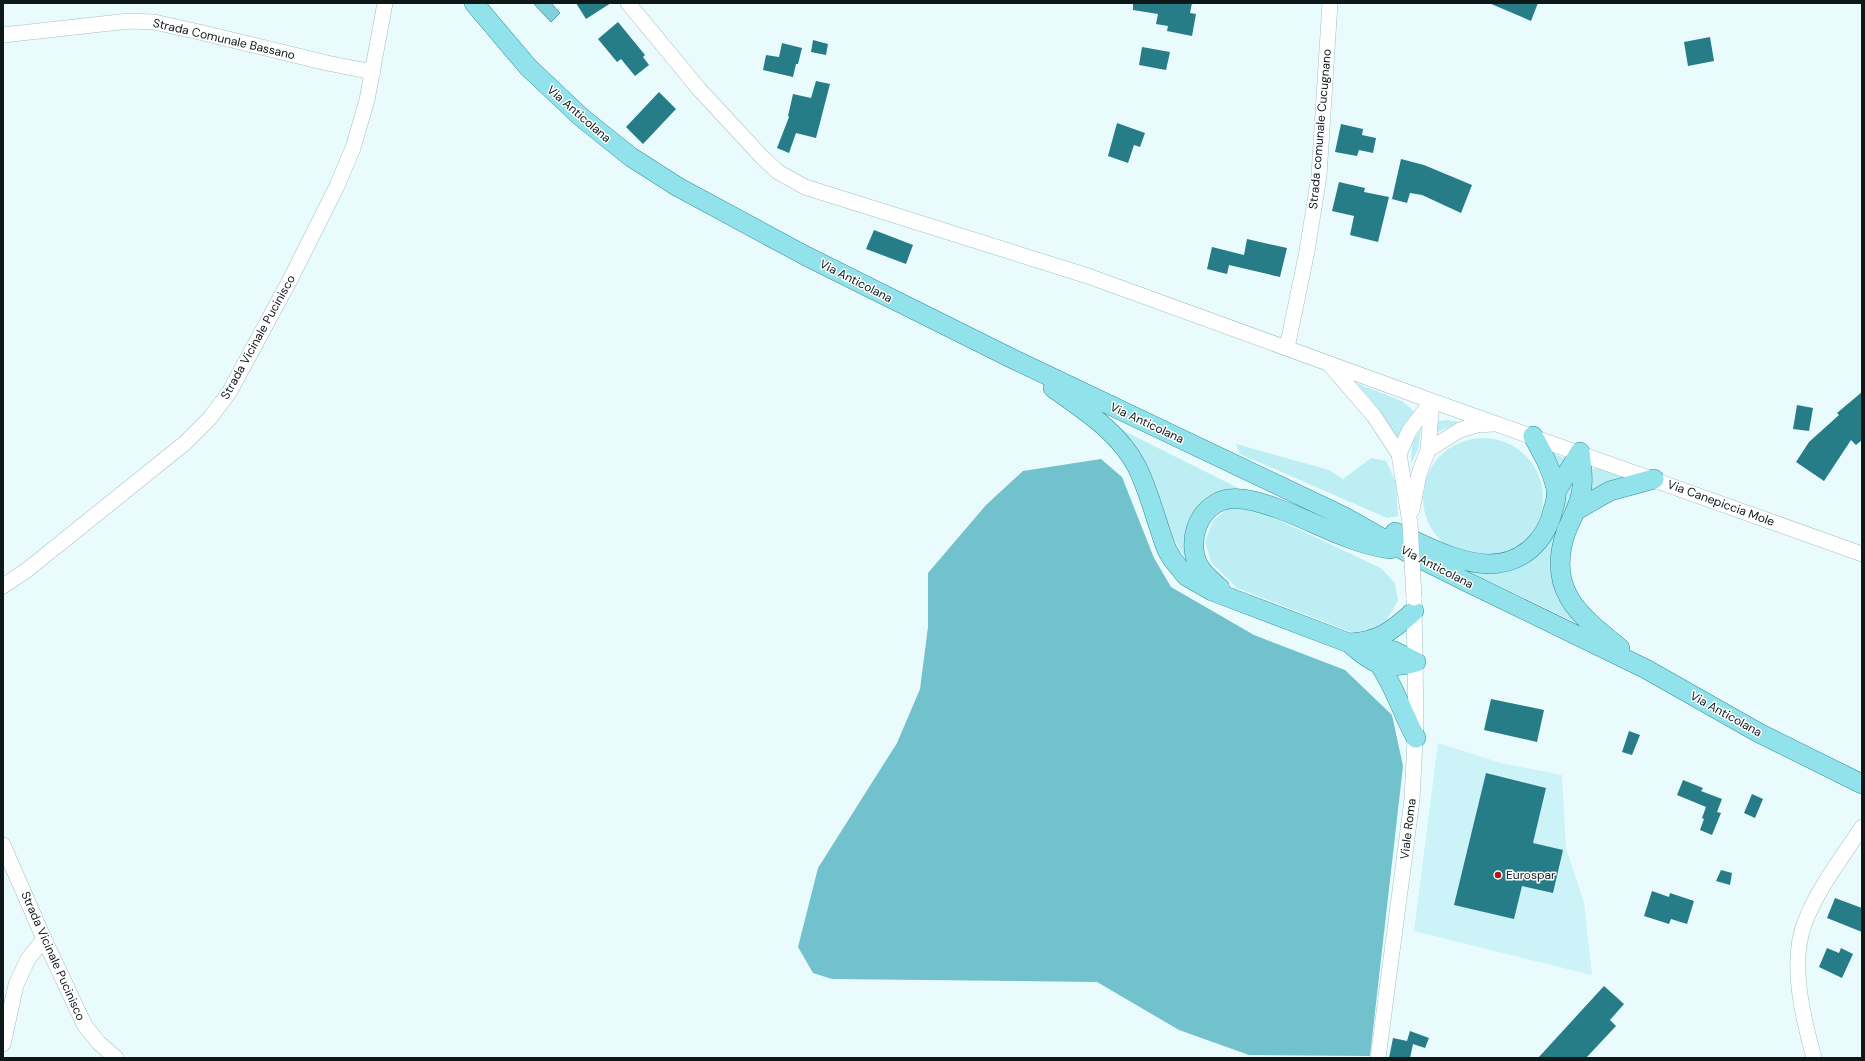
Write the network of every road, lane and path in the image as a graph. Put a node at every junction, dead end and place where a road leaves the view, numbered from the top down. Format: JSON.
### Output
{"nodes":[{"id":1,"x":385,"y":3,"type":"edge"},
{"id":2,"x":474,"y":3,"type":"edge"},
{"id":3,"x":628,"y":3,"type":"edge"},
{"id":4,"x":1330,"y":3,"type":"edge"},
{"id":5,"x":3,"y":35,"type":"edge"},
{"id":6,"x":373,"y":72,"type":"junction"},
{"id":7,"x":1287,"y":348,"type":"junction"},
{"id":8,"x":1013,"y":359,"type":"junction"},
{"id":9,"x":1329,"y":364,"type":"junction"},
{"id":10,"x":1432,"y":401,"type":"junction"},
{"id":11,"x":1500,"y":424,"type":"junction"},
{"id":12,"x":1533,"y":436,"type":"junction"},
{"id":13,"x":1428,"y":450,"type":"junction"},
{"id":14,"x":1580,"y":452,"type":"junction"},
{"id":15,"x":1400,"y":454,"type":"junction"},
{"id":16,"x":1654,"y":479,"type":"junction"},
{"id":17,"x":1557,"y":490,"type":"junction"},
{"id":18,"x":1575,"y":511,"type":"junction"},
{"id":19,"x":1343,"y":516,"type":"junction"},
{"id":20,"x":1410,"y":523,"type":"junction"},
{"id":21,"x":1404,"y":551,"type":"junction"},
{"id":22,"x":1862,"y":554,"type":"edge"},
{"id":23,"x":3,"y":586,"type":"edge"},
{"id":24,"x":1235,"y":599,"type":"junction"},
{"id":25,"x":1414,"y":605,"type":"junction"},
{"id":26,"x":1356,"y":643,"type":"junction"},
{"id":27,"x":1416,"y":662,"type":"junction"},
{"id":28,"x":1379,"y":664,"type":"junction"},
{"id":29,"x":1646,"y":669,"type":"junction"},
{"id":30,"x":1416,"y":738,"type":"junction"},
{"id":31,"x":1862,"y":784,"type":"edge"},
{"id":32,"x":1862,"y":827,"type":"edge"},
{"id":33,"x":3,"y":845,"type":"edge"},
{"id":34,"x":44,"y":939,"type":"junction"},
{"id":35,"x":3,"y":1044,"type":"edge"},
{"id":36,"x":116,"y":1058,"type":"edge"},
{"id":37,"x":1378,"y":1058,"type":"edge"},
{"id":38,"x":1814,"y":1058,"type":"edge"}],
"edges":[{"from":1,"to":6,"type":"street","name":"Strada Vicinale Pucinisco"},
{"from":2,"to":8,"type":"main road","name":"Via Anticolana"},
{"from":3,"to":7,"type":"street","name":"Via Canepiccia Mole"},
{"from":4,"to":7,"type":"street","name":"Strada comunale Cucugnano"},
{"from":5,"to":6,"type":"street","name":"Strada Comunale Bassano"},
{"from":6,"to":23,"type":"street","name":"Strada Vicinale Pucinisco"},
{"from":7,"to":9,"type":"street","name":"Via Canepiccia Mole"},
{"from":8,"to":19,"type":"main road","name":"Via Anticolana"},
{"from":8,"to":24,"type":"main road"},
{"from":9,"to":10,"type":"street","name":"Via Canepiccia Mole"},
{"from":9,"to":15,"type":"street"},
{"from":10,"to":11,"type":"street","name":"Via Canepiccia Mole"},
{"from":10,"to":13,"type":"street"},
{"from":10,"to":15,"type":"street"},
{"from":11,"to":12,"type":"street","name":"Via Canepiccia Mole"},
{"from":11,"to":13,"type":"street"},
{"from":12,"to":14,"type":"street","name":"Via Canepiccia Mole"},
{"from":12,"to":17,"type":"main road"},
{"from":13,"to":20,"type":"street"},
{"from":14,"to":16,"type":"street","name":"Via Canepiccia Mole"},
{"from":14,"to":17,"type":"main road"},
{"from":14,"to":18,"type":"main road"},
{"from":15,"to":20,"type":"street"},
{"from":16,"to":18,"type":"main road"},
{"from":16,"to":22,"type":"street","name":"Via Canepiccia Mole"},
{"from":17,"to":19,"type":"main road"},
{"from":18,"to":29,"type":"main road"},
{"from":19,"to":21,"type":"main road","name":"Via Anticolana"},
{"from":20,"to":25,"type":"street","name":"Viale Roma","bridge":true},
{"from":21,"to":24,"type":"main road"},
{"from":21,"to":29,"type":"main road","name":"Via Anticolana"},
{"from":24,"to":26,"type":"main road"},
{"from":25,"to":26,"type":"main road"},
{"from":25,"to":27,"type":"street","name":"Viale Roma"},
{"from":26,"to":27,"type":"main road"},
{"from":26,"to":28,"type":"main road"},
{"from":27,"to":28,"type":"main road"},
{"from":27,"to":30,"type":"street","name":"Viale Roma"},
{"from":28,"to":30,"type":"main road"},
{"from":29,"to":31,"type":"main road","name":"Via Anticolana"},
{"from":30,"to":37,"type":"street","name":"Viale Roma"},
{"from":32,"to":38,"type":"street"},
{"from":33,"to":34,"type":"street","name":"Strada Vicinale Pucinisco"},
{"from":34,"to":35,"type":"street"},
{"from":34,"to":36,"type":"street","name":"Strada Vicinale Pucinisco"}]}
